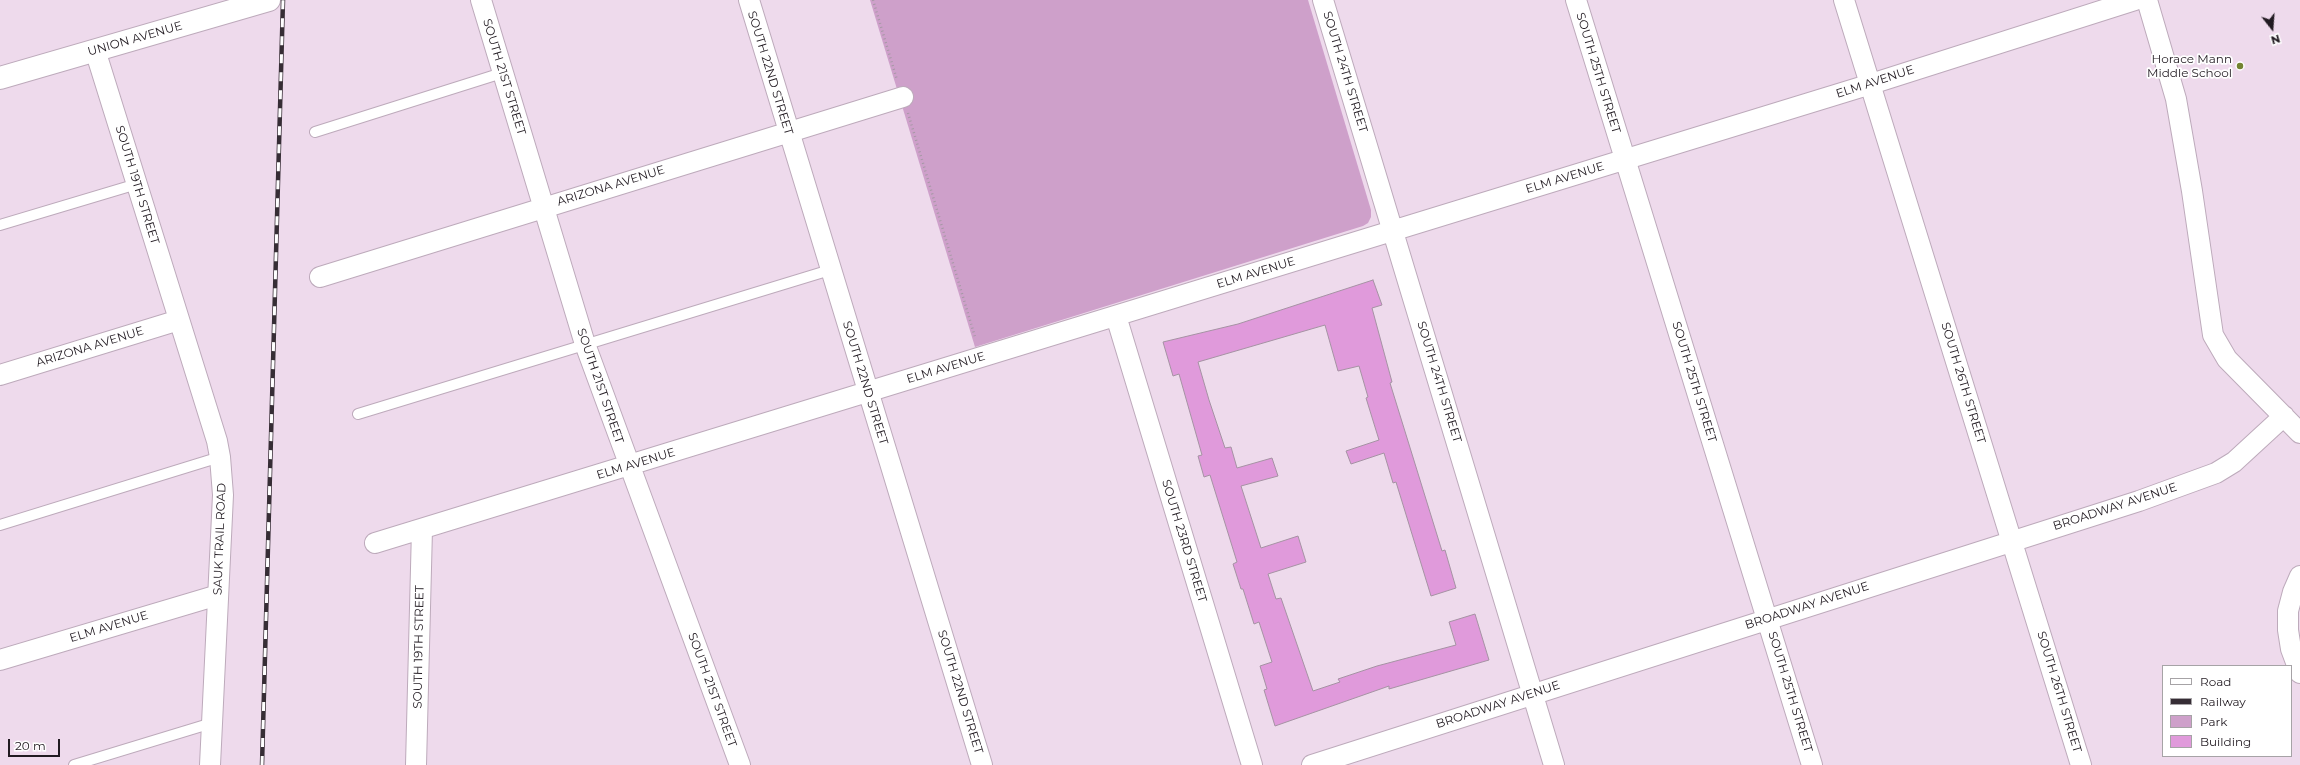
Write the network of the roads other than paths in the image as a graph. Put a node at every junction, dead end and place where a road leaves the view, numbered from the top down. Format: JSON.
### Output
{"nodes":[{"id":1,"x":269,"y":0,"type":"edge"},
{"id":2,"x":481,"y":0,"type":"edge"},
{"id":3,"x":748,"y":0,"type":"edge"},
{"id":4,"x":1324,"y":0,"type":"edge"},
{"id":5,"x":1576,"y":0,"type":"edge"},
{"id":6,"x":1844,"y":0,"type":"edge"},
{"id":7,"x":2135,"y":0,"type":"edge"},
{"id":8,"x":2147,"y":0,"type":"edge"},
{"id":9,"x":231,"y":6,"type":"edge"},
{"id":10,"x":95,"y":50,"type":"junction"},
{"id":11,"x":502,"y":73,"type":"junction"},
{"id":12,"x":0,"y":78,"type":"edge"},
{"id":13,"x":1870,"y":84,"type":"junction"},
{"id":14,"x":903,"y":97,"type":"road end"},
{"id":15,"x":788,"y":131,"type":"junction"},
{"id":16,"x":314,"y":132,"type":"dead end"},
{"id":17,"x":1625,"y":159,"type":"junction"},
{"id":18,"x":137,"y":184,"type":"junction"},
{"id":19,"x":543,"y":208,"type":"junction"},
{"id":20,"x":0,"y":225,"type":"edge"},
{"id":21,"x":1394,"y":231,"type":"junction"},
{"id":22,"x":830,"y":270,"type":"junction"},
{"id":23,"x":320,"y":278,"type":"dead end"},
{"id":24,"x":1116,"y":316,"type":"junction"},
{"id":25,"x":179,"y":320,"type":"junction"},
{"id":26,"x":585,"y":344,"type":"junction"},
{"id":27,"x":0,"y":375,"type":"edge"},
{"id":28,"x":868,"y":392,"type":"junction"},
{"id":29,"x":358,"y":414,"type":"dead end"},
{"id":30,"x":2284,"y":416,"type":"junction"},
{"id":31,"x":2300,"y":433,"type":"edge"},
{"id":32,"x":220,"y":457,"type":"junction"},
{"id":33,"x":628,"y":466,"type":"junction"},
{"id":34,"x":0,"y":525,"type":"edge"},
{"id":35,"x":422,"y":529,"type":"junction"},
{"id":36,"x":2012,"y":540,"type":"junction"},
{"id":37,"x":375,"y":543,"type":"dead end"},
{"id":38,"x":2300,"y":576,"type":"edge"},
{"id":39,"x":218,"y":595,"type":"junction"},
{"id":40,"x":1768,"y":619,"type":"junction"},
{"id":41,"x":0,"y":660,"type":"edge"},
{"id":42,"x":2300,"y":673,"type":"edge"},
{"id":43,"x":1533,"y":694,"type":"junction"},
{"id":44,"x":212,"y":723,"type":"junction"},
{"id":45,"x":74,"y":765,"type":"edge"},
{"id":46,"x":210,"y":765,"type":"edge"},
{"id":47,"x":416,"y":765,"type":"edge"},
{"id":48,"x":740,"y":765,"type":"edge"},
{"id":49,"x":982,"y":765,"type":"edge"},
{"id":50,"x":1252,"y":765,"type":"edge"},
{"id":51,"x":1312,"y":765,"type":"edge"},
{"id":52,"x":1554,"y":765,"type":"edge"},
{"id":53,"x":1812,"y":765,"type":"edge"},
{"id":54,"x":2081,"y":765,"type":"edge"}],
"edges":[{"from":1,"to":9,"type":"street","name":"UNION AVENUE"},
{"from":2,"to":11,"type":"street","name":"SOUTH 21ST STREET"},
{"from":3,"to":15,"type":"street","name":"SOUTH 22ND STREET"},
{"from":4,"to":21,"type":"street","name":"SOUTH 24TH STREET"},
{"from":5,"to":17,"type":"street","name":"SOUTH 25TH STREET"},
{"from":6,"to":13,"type":"street","name":"SOUTH 26TH STREET"},
{"from":7,"to":13,"type":"street","name":"ELM AVENUE"},
{"from":8,"to":30,"type":"street"},
{"from":9,"to":10,"type":"street","name":"UNION AVENUE"},
{"from":10,"to":12,"type":"street","name":"UNION AVENUE"},
{"from":10,"to":18,"type":"street","name":"SOUTH 19TH STREET"},
{"from":11,"to":16,"type":"lane"},
{"from":11,"to":19,"type":"street","name":"SOUTH 21ST STREET"},
{"from":13,"to":17,"type":"street","name":"ELM AVENUE"},
{"from":13,"to":36,"type":"street","name":"SOUTH 26TH STREET"},
{"from":14,"to":15,"type":"street","name":"ARIZONA AVENUE"},
{"from":15,"to":19,"type":"street","name":"ARIZONA AVENUE"},
{"from":15,"to":22,"type":"street","name":"SOUTH 22ND STREET"},
{"from":17,"to":21,"type":"street","name":"ELM AVENUE"},
{"from":17,"to":40,"type":"street","name":"SOUTH 25TH STREET"},
{"from":18,"to":20,"type":"lane"},
{"from":18,"to":25,"type":"street","name":"SOUTH 19TH STREET"},
{"from":19,"to":23,"type":"street","name":"ARIZONA AVENUE"},
{"from":19,"to":26,"type":"street","name":"SOUTH 21ST STREET"},
{"from":21,"to":24,"type":"street","name":"ELM AVENUE"},
{"from":21,"to":43,"type":"street","name":"SOUTH 24TH STREET"},
{"from":22,"to":26,"type":"lane"},
{"from":22,"to":28,"type":"street","name":"SOUTH 22ND STREET"},
{"from":24,"to":28,"type":"street","name":"ELM AVENUE"},
{"from":24,"to":50,"type":"street","name":"SOUTH 23RD STREET"},
{"from":25,"to":27,"type":"street","name":"ARIZONA AVENUE"},
{"from":25,"to":32,"type":"street","name":"SAUK TRAIL ROAD"},
{"from":26,"to":29,"type":"lane"},
{"from":26,"to":33,"type":"street","name":"SOUTH 21ST STREET"},
{"from":28,"to":33,"type":"street","name":"ELM AVENUE"},
{"from":28,"to":49,"type":"street","name":"SOUTH 22ND STREET"},
{"from":30,"to":31,"type":"street"},
{"from":30,"to":36,"type":"street","name":"BROADWAY AVENUE"},
{"from":32,"to":34,"type":"lane"},
{"from":32,"to":39,"type":"street","name":"SAUK TRAIL ROAD"},
{"from":33,"to":35,"type":"street","name":"ELM AVENUE"},
{"from":33,"to":48,"type":"street","name":"SOUTH 21ST STREET"},
{"from":35,"to":37,"type":"street","name":"ELM AVENUE"},
{"from":35,"to":47,"type":"street","name":"SOUTH 19TH STREET"},
{"from":36,"to":40,"type":"street","name":"BROADWAY AVENUE"},
{"from":36,"to":54,"type":"street","name":"SOUTH 26TH STREET"},
{"from":38,"to":42,"type":"street"},
{"from":39,"to":41,"type":"street","name":"ELM AVENUE"},
{"from":39,"to":44,"type":"street","name":"SAUK TRAIL ROAD"},
{"from":40,"to":43,"type":"street","name":"BROADWAY AVENUE"},
{"from":40,"to":53,"type":"street","name":"SOUTH 25TH STREET"},
{"from":43,"to":51,"type":"street","name":"BROADWAY AVENUE"},
{"from":43,"to":52,"type":"street","name":"SOUTH 24TH STREET"},
{"from":44,"to":45,"type":"lane"},
{"from":44,"to":46,"type":"street","name":"SAUK TRAIL ROAD"}]}
